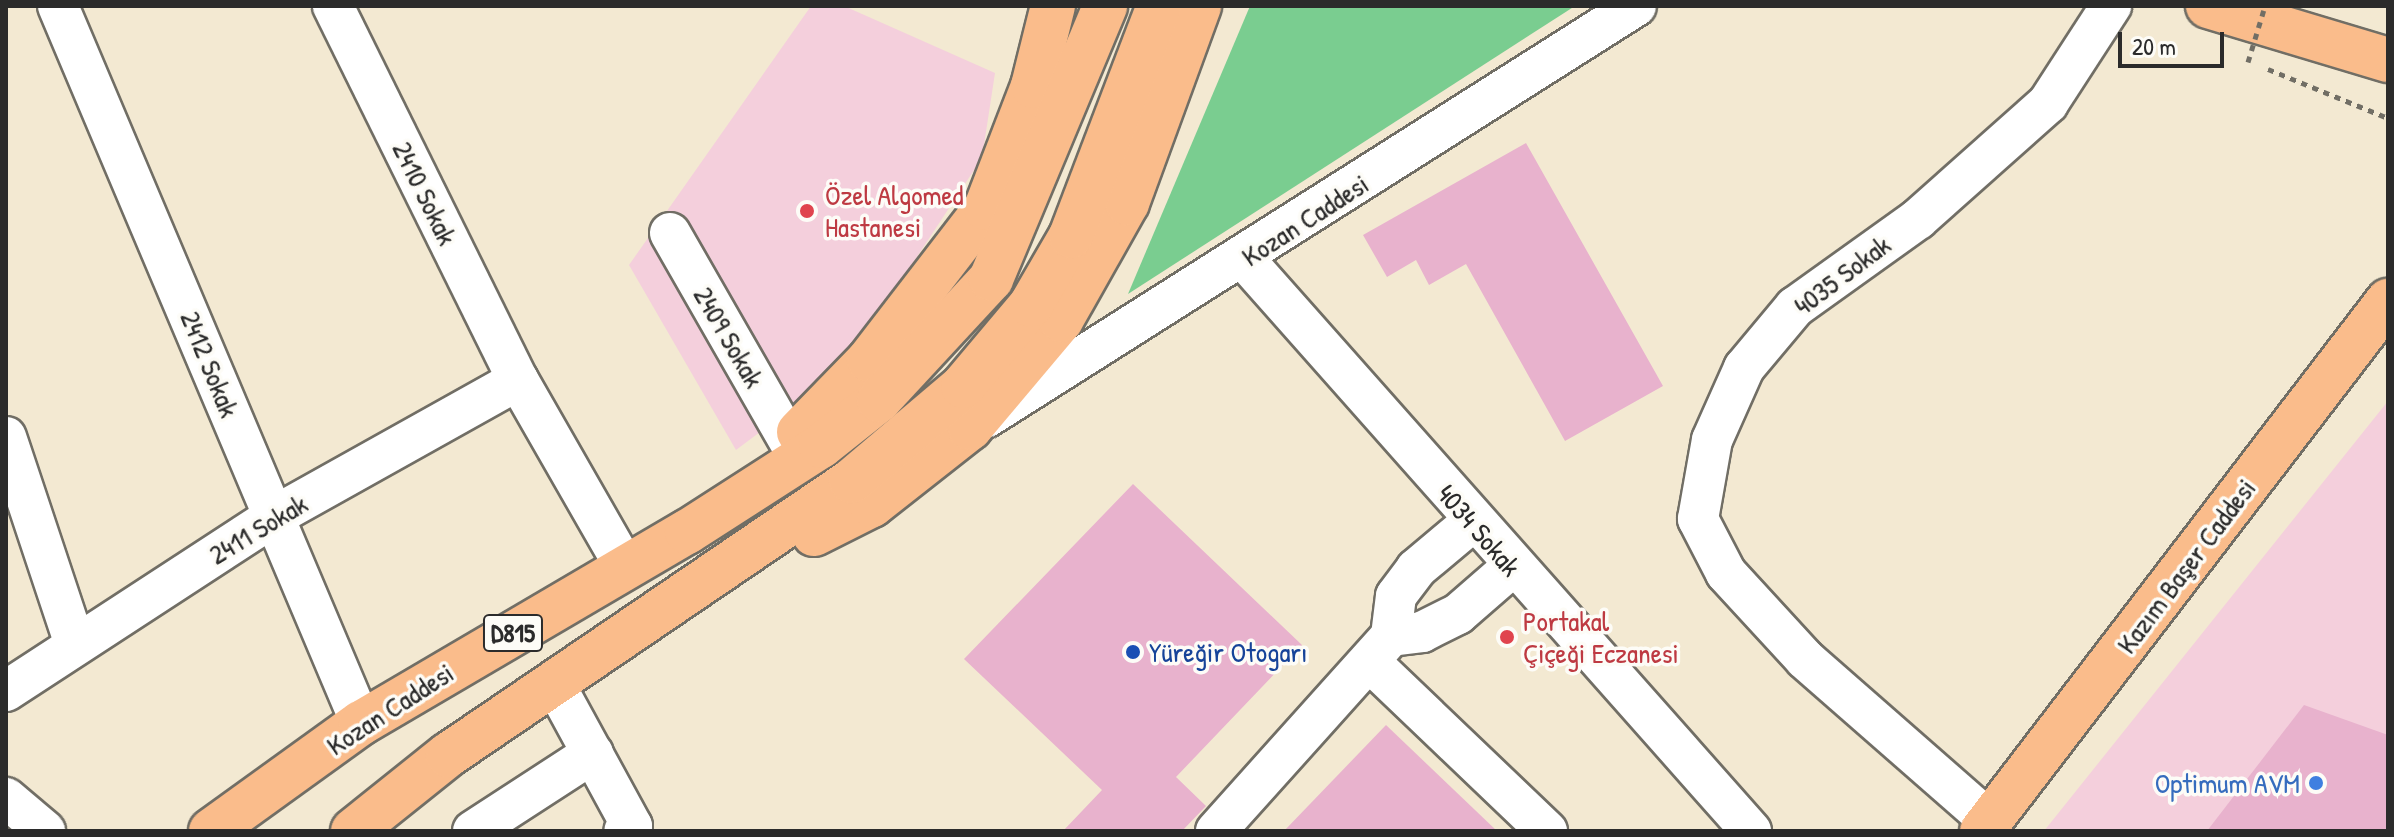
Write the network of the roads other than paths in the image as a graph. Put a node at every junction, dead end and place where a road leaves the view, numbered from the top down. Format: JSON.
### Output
{"nodes":[{"id":1,"x":58,"y":6,"type":"edge"},
{"id":2,"x":333,"y":6,"type":"edge"},
{"id":3,"x":1053,"y":6,"type":"edge"},
{"id":4,"x":1105,"y":6,"type":"edge"},
{"id":5,"x":1159,"y":6,"type":"edge"},
{"id":6,"x":1199,"y":6,"type":"edge"},
{"id":7,"x":1636,"y":6,"type":"edge"},
{"id":8,"x":2111,"y":6,"type":"edge"},
{"id":9,"x":2208,"y":6,"type":"edge"},
{"id":10,"x":2256,"y":30,"type":"edge"},
{"id":11,"x":2388,"y":60,"type":"edge"},
{"id":12,"x":2388,"y":84,"type":"edge"},
{"id":13,"x":670,"y":233,"type":"dead end"},
{"id":14,"x":1245,"y":260,"type":"junction"},
{"id":15,"x":2388,"y":301,"type":"edge"},
{"id":16,"x":518,"y":380,"type":"junction"},
{"id":17,"x":970,"y":428,"type":"junction"},
{"id":18,"x":6,"y":437,"type":"edge"},
{"id":19,"x":805,"y":444,"type":"junction"},
{"id":20,"x":271,"y":518,"type":"junction"},
{"id":21,"x":1472,"y":522,"type":"junction"},
{"id":22,"x":625,"y":567,"type":"junction"},
{"id":23,"x":1512,"y":567,"type":"junction"},
{"id":24,"x":648,"y":618,"type":"junction"},
{"id":25,"x":75,"y":644,"type":"junction"},
{"id":26,"x":1380,"y":649,"type":"junction"},
{"id":27,"x":555,"y":685,"type":"junction"},
{"id":28,"x":6,"y":691,"type":"edge"},
{"id":29,"x":361,"y":723,"type":"junction"},
{"id":30,"x":593,"y":753,"type":"junction"},
{"id":31,"x":6,"y":798,"type":"edge"},
{"id":32,"x":372,"y":825,"type":"edge"},
{"id":33,"x":1987,"y":826,"type":"edge"},
{"id":34,"x":45,"y":831,"type":"edge"},
{"id":35,"x":211,"y":831,"type":"edge"},
{"id":36,"x":473,"y":831,"type":"edge"},
{"id":37,"x":624,"y":831,"type":"edge"},
{"id":38,"x":1216,"y":831,"type":"edge"},
{"id":39,"x":1547,"y":831,"type":"edge"},
{"id":40,"x":1751,"y":831,"type":"edge"}],
"edges":[{"from":1,"to":20,"type":"street","name":"2412 Sokak"},
{"from":2,"to":16,"type":"street","name":"2410 Sokak"},
{"from":3,"to":19,"type":"main road"},
{"from":4,"to":19,"type":"main road"},
{"from":5,"to":24,"type":"main road"},
{"from":6,"to":17,"type":"main road"},
{"from":7,"to":14,"type":"street","name":"Kozan Caddesi"},
{"from":8,"to":33,"type":"street","name":"4035 Sokak"},
{"from":9,"to":10,"type":"main road"},
{"from":10,"to":11,"type":"main road"},
{"from":10,"to":12,"type":"main road"},
{"from":13,"to":19,"type":"street","name":"2409 Sokak"},
{"from":14,"to":17,"type":"street","name":"Kozan Caddesi"},
{"from":14,"to":21,"type":"street","name":"4034 Sokak"},
{"from":15,"to":33,"type":"main road","name":"Kazım Başer Caddesi"},
{"from":16,"to":20,"type":"street","name":"2411 Sokak"},
{"from":16,"to":22,"type":"street","name":"2410 Sokak"},
{"from":17,"to":24,"type":"main road"},
{"from":18,"to":25,"type":"street"},
{"from":19,"to":22,"type":"main road","name":"Kozan Caddesi","number":"D815"},
{"from":20,"to":25,"type":"street","name":"2411 Sokak"},
{"from":20,"to":29,"type":"street","name":"2412 Sokak"},
{"from":21,"to":23,"type":"street","name":"4034 Sokak"},
{"from":21,"to":26,"type":"street"},
{"from":22,"to":29,"type":"main road","name":"Kozan Caddesi","number":"D815"},
{"from":23,"to":26,"type":"street"},
{"from":23,"to":40,"type":"street","name":"4034 Sokak"},
{"from":24,"to":27,"type":"main road","number":"D815"},
{"from":25,"to":28,"type":"street","name":"2411 Sokak"},
{"from":26,"to":38,"type":"street"},
{"from":26,"to":39,"type":"street"},
{"from":27,"to":30,"type":"street"},
{"from":27,"to":32,"type":"main road","number":"D815"},
{"from":29,"to":35,"type":"main road","name":"Kozan Caddesi","number":"D815"},
{"from":30,"to":36,"type":"street"},
{"from":30,"to":37,"type":"street"},
{"from":31,"to":34,"type":"street"}]}
